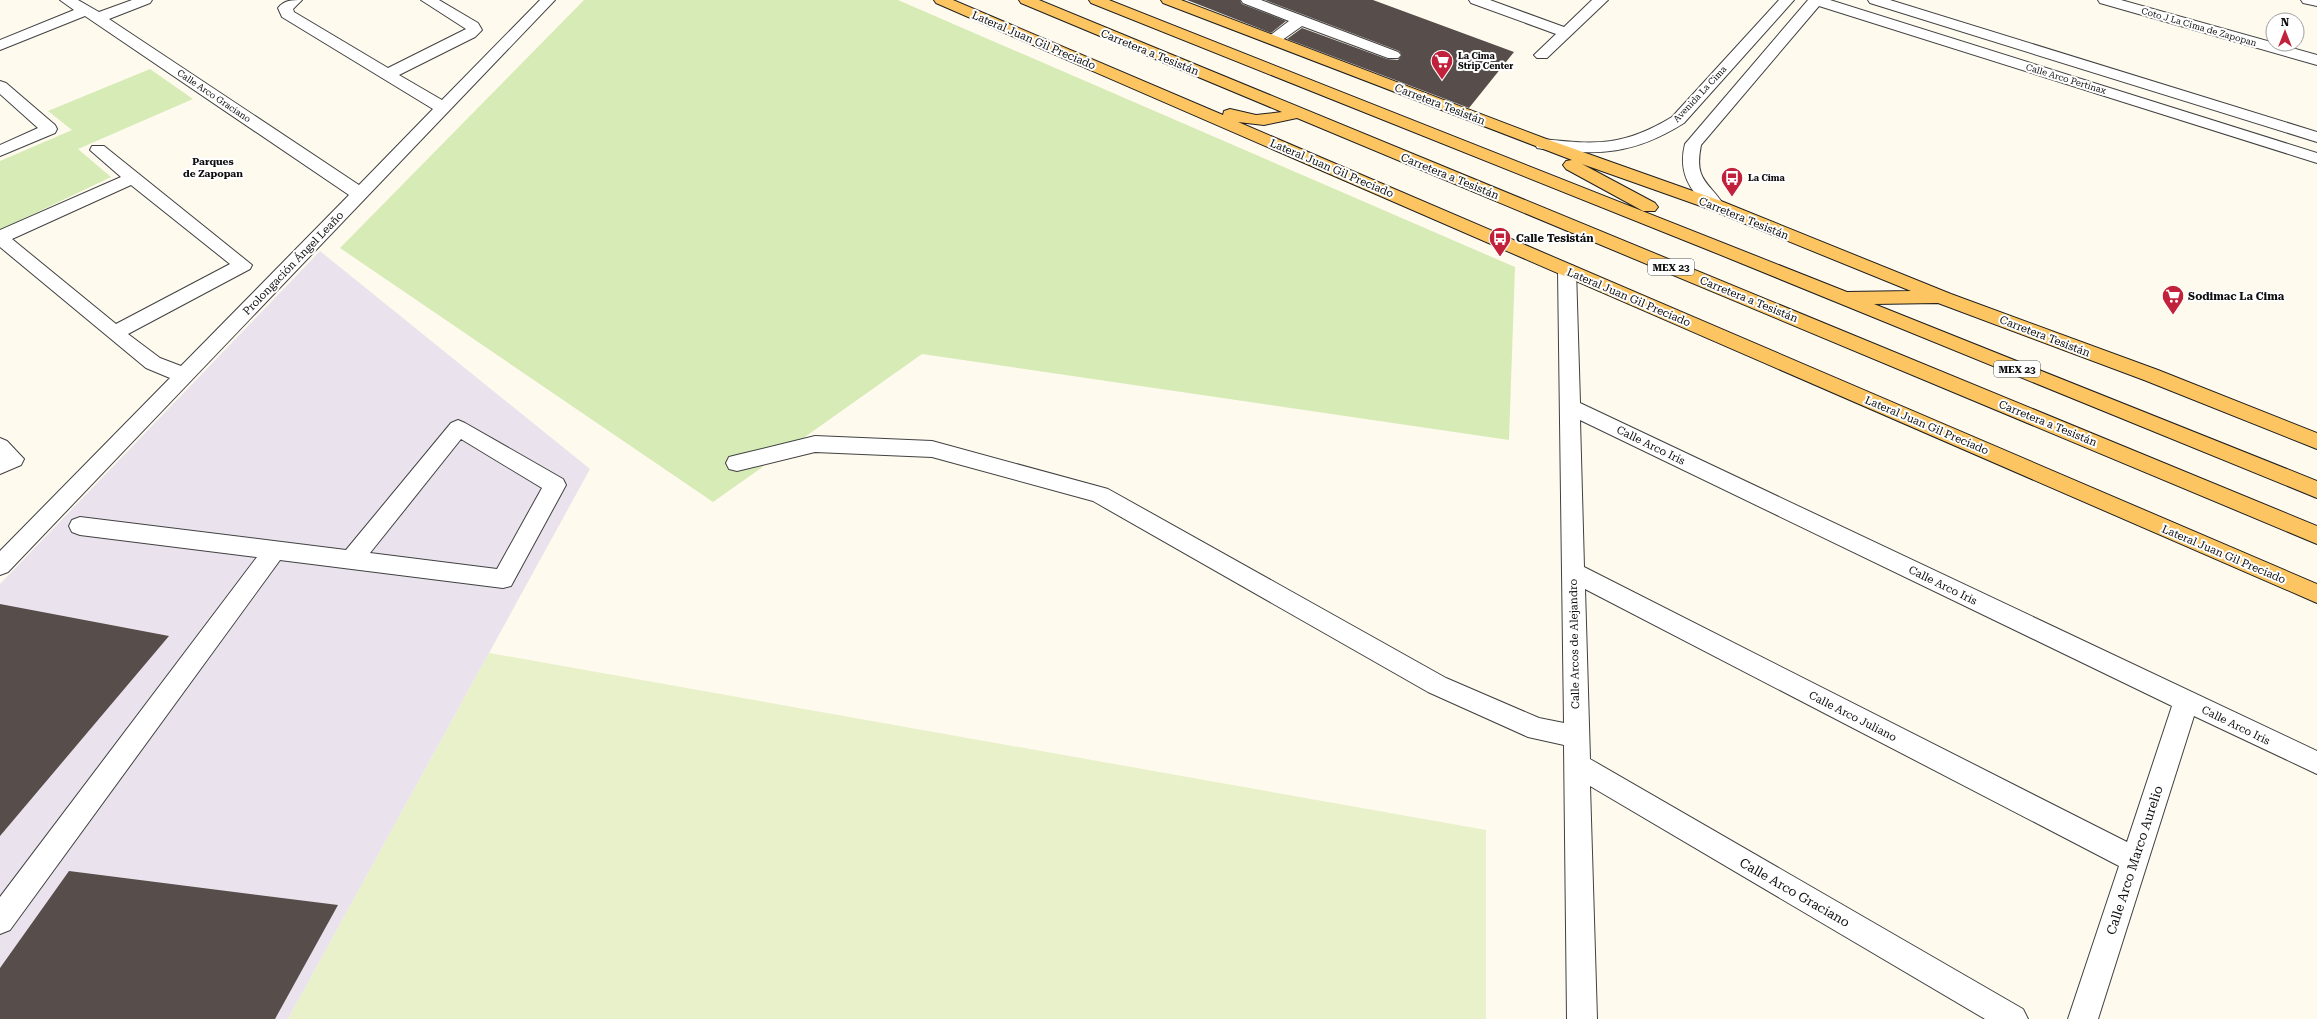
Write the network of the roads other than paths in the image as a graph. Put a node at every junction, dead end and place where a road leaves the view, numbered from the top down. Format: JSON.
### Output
{"nodes":[{"id":1,"x":67,"y":0,"type":"edge"},
{"id":2,"x":144,"y":0,"type":"edge"},
{"id":3,"x":295,"y":0,"type":"edge"},
{"id":4,"x":428,"y":0,"type":"edge"},
{"id":5,"x":548,"y":0,"type":"edge"},
{"id":6,"x":941,"y":0,"type":"edge"},
{"id":7,"x":1026,"y":0,"type":"edge"},
{"id":8,"x":1096,"y":0,"type":"edge"},
{"id":9,"x":1168,"y":0,"type":"edge"},
{"id":10,"x":1248,"y":0,"type":"edge"},
{"id":11,"x":1476,"y":0,"type":"edge"},
{"id":12,"x":1601,"y":0,"type":"edge"},
{"id":13,"x":1787,"y":0,"type":"edge"},
{"id":14,"x":1816,"y":0,"type":"edge"},
{"id":15,"x":1875,"y":0,"type":"edge"},
{"id":16,"x":2105,"y":0,"type":"edge"},
{"id":17,"x":2308,"y":0,"type":"edge"},
{"id":18,"x":2317,"y":2,"type":"edge"},
{"id":19,"x":92,"y":14,"type":"junction"},
{"id":20,"x":1300,"y":20,"type":"junction"},
{"id":21,"x":1004,"y":27,"type":"junction"},
{"id":22,"x":1564,"y":32,"type":"junction"},
{"id":23,"x":1273,"y":40,"type":"junction"},
{"id":24,"x":0,"y":45,"type":"edge"},
{"id":25,"x":1394,"y":55,"type":"dead end"},
{"id":26,"x":1542,"y":55,"type":"dead end"},
{"id":27,"x":2317,"y":60,"type":"edge"},
{"id":28,"x":388,"y":74,"type":"junction"},
{"id":29,"x":0,"y":86,"type":"edge"},
{"id":30,"x":1692,"y":105,"type":"junction"},
{"id":31,"x":443,"y":108,"type":"junction"},
{"id":32,"x":1298,"y":113,"type":"junction"},
{"id":33,"x":1720,"y":114,"type":"junction"},
{"id":34,"x":2317,"y":137,"type":"edge"},
{"id":35,"x":1543,"y":144,"type":"junction"},
{"id":36,"x":98,"y":150,"type":"dead end"},
{"id":37,"x":0,"y":151,"type":"edge"},
{"id":38,"x":2317,"y":158,"type":"edge"},
{"id":39,"x":133,"y":178,"type":"junction"},
{"id":40,"x":360,"y":194,"type":"junction"},
{"id":41,"x":1714,"y":205,"type":"junction"},
{"id":42,"x":0,"y":237,"type":"edge"},
{"id":43,"x":1717,"y":247,"type":"junction"},
{"id":44,"x":1567,"y":270,"type":"junction"},
{"id":45,"x":1841,"y":297,"type":"junction"},
{"id":46,"x":1944,"y":298,"type":"junction"},
{"id":47,"x":114,"y":333,"type":"junction"},
{"id":48,"x":183,"y":375,"type":"junction"},
{"id":49,"x":1569,"y":406,"type":"junction"},
{"id":50,"x":2317,"y":442,"type":"edge"},
{"id":51,"x":0,"y":446,"type":"edge"},
{"id":52,"x":737,"y":463,"type":"dead end"},
{"id":53,"x":0,"y":466,"type":"edge"},
{"id":54,"x":2317,"y":490,"type":"edge"},
{"id":55,"x":38,"y":526,"type":"junction"},
{"id":56,"x":80,"y":526,"type":"dead end"},
{"id":57,"x":2317,"y":535,"type":"edge"},
{"id":58,"x":275,"y":550,"type":"junction"},
{"id":59,"x":0,"y":553,"type":"edge"},
{"id":60,"x":351,"y":560,"type":"junction"},
{"id":61,"x":0,"y":566,"type":"edge"},
{"id":62,"x":1573,"y":572,"type":"junction"},
{"id":63,"x":2317,"y":594,"type":"edge"},
{"id":64,"x":2186,"y":701,"type":"junction"},
{"id":65,"x":1576,"y":736,"type":"junction"},
{"id":66,"x":2317,"y":763,"type":"edge"},
{"id":67,"x":1577,"y":765,"type":"junction"},
{"id":68,"x":2134,"y":860,"type":"junction"},
{"id":69,"x":0,"y":920,"type":"edge"},
{"id":70,"x":1583,"y":1019,"type":"edge"},
{"id":71,"x":2013,"y":1019,"type":"edge"},
{"id":72,"x":2083,"y":1019,"type":"edge"}],
"edges":[{"from":1,"to":19,"type":"street","name":"Calle Arco Graciano"},
{"from":2,"to":19,"type":"street"},
{"from":3,"to":28,"type":"street"},
{"from":4,"to":28,"type":"street"},
{"from":5,"to":31,"type":"street","name":"Prolongación Ángel Leaño"},
{"from":6,"to":21,"type":"main road","name":"Lateral Juan Gil Preciado"},
{"from":7,"to":32,"type":"main road","name":"Carretera a Tesistán","number":"MEX 23"},
{"from":8,"to":43,"type":"main road","number":"MEX 23"},
{"from":9,"to":23,"type":"main road","name":"Carretera Tesistán"},
{"from":10,"to":20,"type":"street"},
{"from":11,"to":22,"type":"street"},
{"from":12,"to":22,"type":"street"},
{"from":13,"to":30,"type":"street","name":"Avenida La Cima"},
{"from":14,"to":33,"type":"street"},
{"from":14,"to":38,"type":"street","name":"Calle Arco Pertinax"},
{"from":15,"to":34,"type":"street","name":"Calle Arco Pertinax"},
{"from":16,"to":27,"type":"street","name":"Coto J La Cima de Zapopan"},
{"from":17,"to":18,"type":"street"},
{"from":19,"to":24,"type":"street"},
{"from":19,"to":40,"type":"street","name":"Calle Arco Graciano"},
{"from":20,"to":23,"type":"street"},
{"from":20,"to":25,"type":"street"},
{"from":21,"to":32,"type":"main road"},
{"from":21,"to":44,"type":"main road","name":"Lateral Juan Gil Preciado"},
{"from":22,"to":26,"type":"street"},
{"from":23,"to":35,"type":"main road","name":"Carretera Tesistán"},
{"from":28,"to":31,"type":"street"},
{"from":29,"to":37,"type":"street"},
{"from":30,"to":33,"type":"street"},
{"from":30,"to":35,"type":"street","name":"Avenida La Cima"},
{"from":31,"to":40,"type":"street","name":"Prolongación Ángel Leaño"},
{"from":32,"to":57,"type":"main road","name":"Carretera a Tesistán","number":"MEX 23"},
{"from":33,"to":41,"type":"street"},
{"from":35,"to":41,"type":"main road","name":"Carretera Tesistán"},
{"from":35,"to":43,"type":"main road"},
{"from":36,"to":39,"type":"street"},
{"from":39,"to":42,"type":"street"},
{"from":39,"to":47,"type":"street"},
{"from":40,"to":48,"type":"street","name":"Prolongación Ángel Leaño"},
{"from":41,"to":46,"type":"main road","name":"Carretera Tesistán"},
{"from":42,"to":47,"type":"street"},
{"from":43,"to":45,"type":"main road","number":"MEX 23"},
{"from":44,"to":49,"type":"street","name":"Calle Arcos de Alejandro"},
{"from":44,"to":63,"type":"main road","name":"Lateral Juan Gil Preciado"},
{"from":45,"to":46,"type":"main road"},
{"from":45,"to":54,"type":"main road","number":"MEX 23"},
{"from":46,"to":50,"type":"main road","name":"Carretera Tesistán"},
{"from":47,"to":48,"type":"street"},
{"from":48,"to":55,"type":"street","name":"Prolongación Ángel Leaño"},
{"from":49,"to":62,"type":"street","name":"Calle Arcos de Alejandro"},
{"from":49,"to":64,"type":"street","name":"Calle Arco Iris"},
{"from":51,"to":53,"type":"street"},
{"from":52,"to":65,"type":"street"},
{"from":55,"to":59,"type":"street","name":"Prolongación Ángel Leaño"},
{"from":55,"to":61,"type":"street","name":"Prolongación Ángel Leaño"},
{"from":56,"to":58,"type":"street"},
{"from":58,"to":60,"type":"street"},
{"from":58,"to":69,"type":"street"},
{"from":60,"to":60,"type":"street"},
{"from":62,"to":65,"type":"street","name":"Calle Arcos de Alejandro"},
{"from":62,"to":68,"type":"street","name":"Calle Arco Juliano"},
{"from":64,"to":66,"type":"street","name":"Calle Arco Iris"},
{"from":64,"to":68,"type":"street","name":"Calle Arco Marco Aurelio"},
{"from":65,"to":67,"type":"street","name":"Calle Arcos de Alejandro"},
{"from":67,"to":70,"type":"street","name":"Calle Arcos de Alejandro"},
{"from":67,"to":71,"type":"street","name":"Calle Arco Graciano"},
{"from":68,"to":72,"type":"street","name":"Calle Arco Marco Aurelio"}]}
